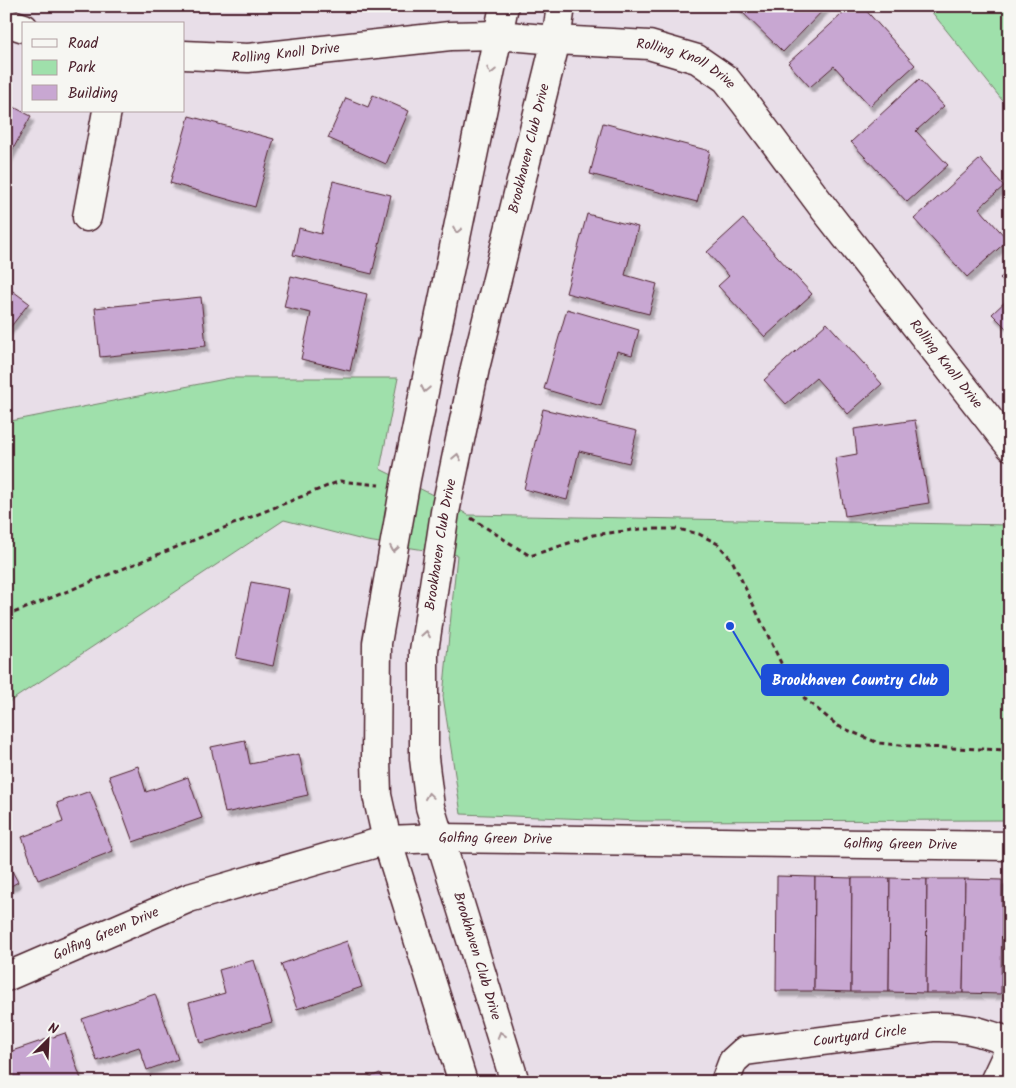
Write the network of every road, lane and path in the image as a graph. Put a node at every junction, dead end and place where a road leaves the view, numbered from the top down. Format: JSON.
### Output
{"nodes":[{"id":1,"x":504,"y":6,"type":"edge"},
{"id":2,"x":561,"y":6,"type":"edge"},
{"id":3,"x":6,"y":22,"type":"edge"},
{"id":4,"x":22,"y":27,"type":"edge"},
{"id":5,"x":498,"y":35,"type":"junction"},
{"id":6,"x":556,"y":40,"type":"junction"},
{"id":7,"x":185,"y":55,"type":"edge"},
{"id":8,"x":107,"y":112,"type":"edge"},
{"id":9,"x":87,"y":217,"type":"dead end"},
{"id":10,"x":1010,"y":446,"type":"edge"},
{"id":11,"x":406,"y":484,"type":"junction"},
{"id":12,"x":447,"y":502,"type":"junction"},
{"id":13,"x":6,"y":616,"type":"edge"},
{"id":14,"x":1010,"y":750,"type":"edge"},
{"id":15,"x":440,"y":838,"type":"junction"},
{"id":16,"x":387,"y":840,"type":"junction"},
{"id":17,"x":1010,"y":846,"type":"edge"},
{"id":18,"x":6,"y":977,"type":"edge"},
{"id":19,"x":1010,"y":1042,"type":"edge"},
{"id":20,"x":1010,"y":1048,"type":"edge"},
{"id":21,"x":463,"y":1082,"type":"edge"},
{"id":22,"x":515,"y":1082,"type":"edge"},
{"id":23,"x":725,"y":1082,"type":"edge"},
{"id":24,"x":994,"y":1082,"type":"edge"}],
"edges":[{"from":1,"to":5,"type":"street"},
{"from":2,"to":6,"type":"street","name":"Brookhaven Club Drive"},
{"from":3,"to":4,"type":"street"},
{"from":5,"to":6,"type":"street","name":"Rolling Knoll Drive"},
{"from":5,"to":7,"type":"street","name":"Rolling Knoll Drive"},
{"from":5,"to":11,"type":"street","one_way":true},
{"from":6,"to":10,"type":"street","name":"Rolling Knoll Drive"},
{"from":12,"to":6,"type":"street","name":"Brookhaven Club Drive","one_way":true},
{"from":8,"to":9,"type":"street"},
{"from":11,"to":13,"type":"path"},
{"from":11,"to":16,"type":"street","one_way":true},
{"from":12,"to":14,"type":"path"},
{"from":15,"to":12,"type":"street","name":"Brookhaven Club Drive","one_way":true},
{"from":15,"to":16,"type":"street","name":"Golfing Green Drive"},
{"from":15,"to":17,"type":"street","name":"Golfing Green Drive"},
{"from":22,"to":15,"type":"street","name":"Brookhaven Club Drive","one_way":true},
{"from":16,"to":18,"type":"street","name":"Golfing Green Drive"},
{"from":16,"to":21,"type":"street"},
{"from":19,"to":23,"type":"street","name":"Courtyard Circle"},
{"from":20,"to":24,"type":"street"}]}
